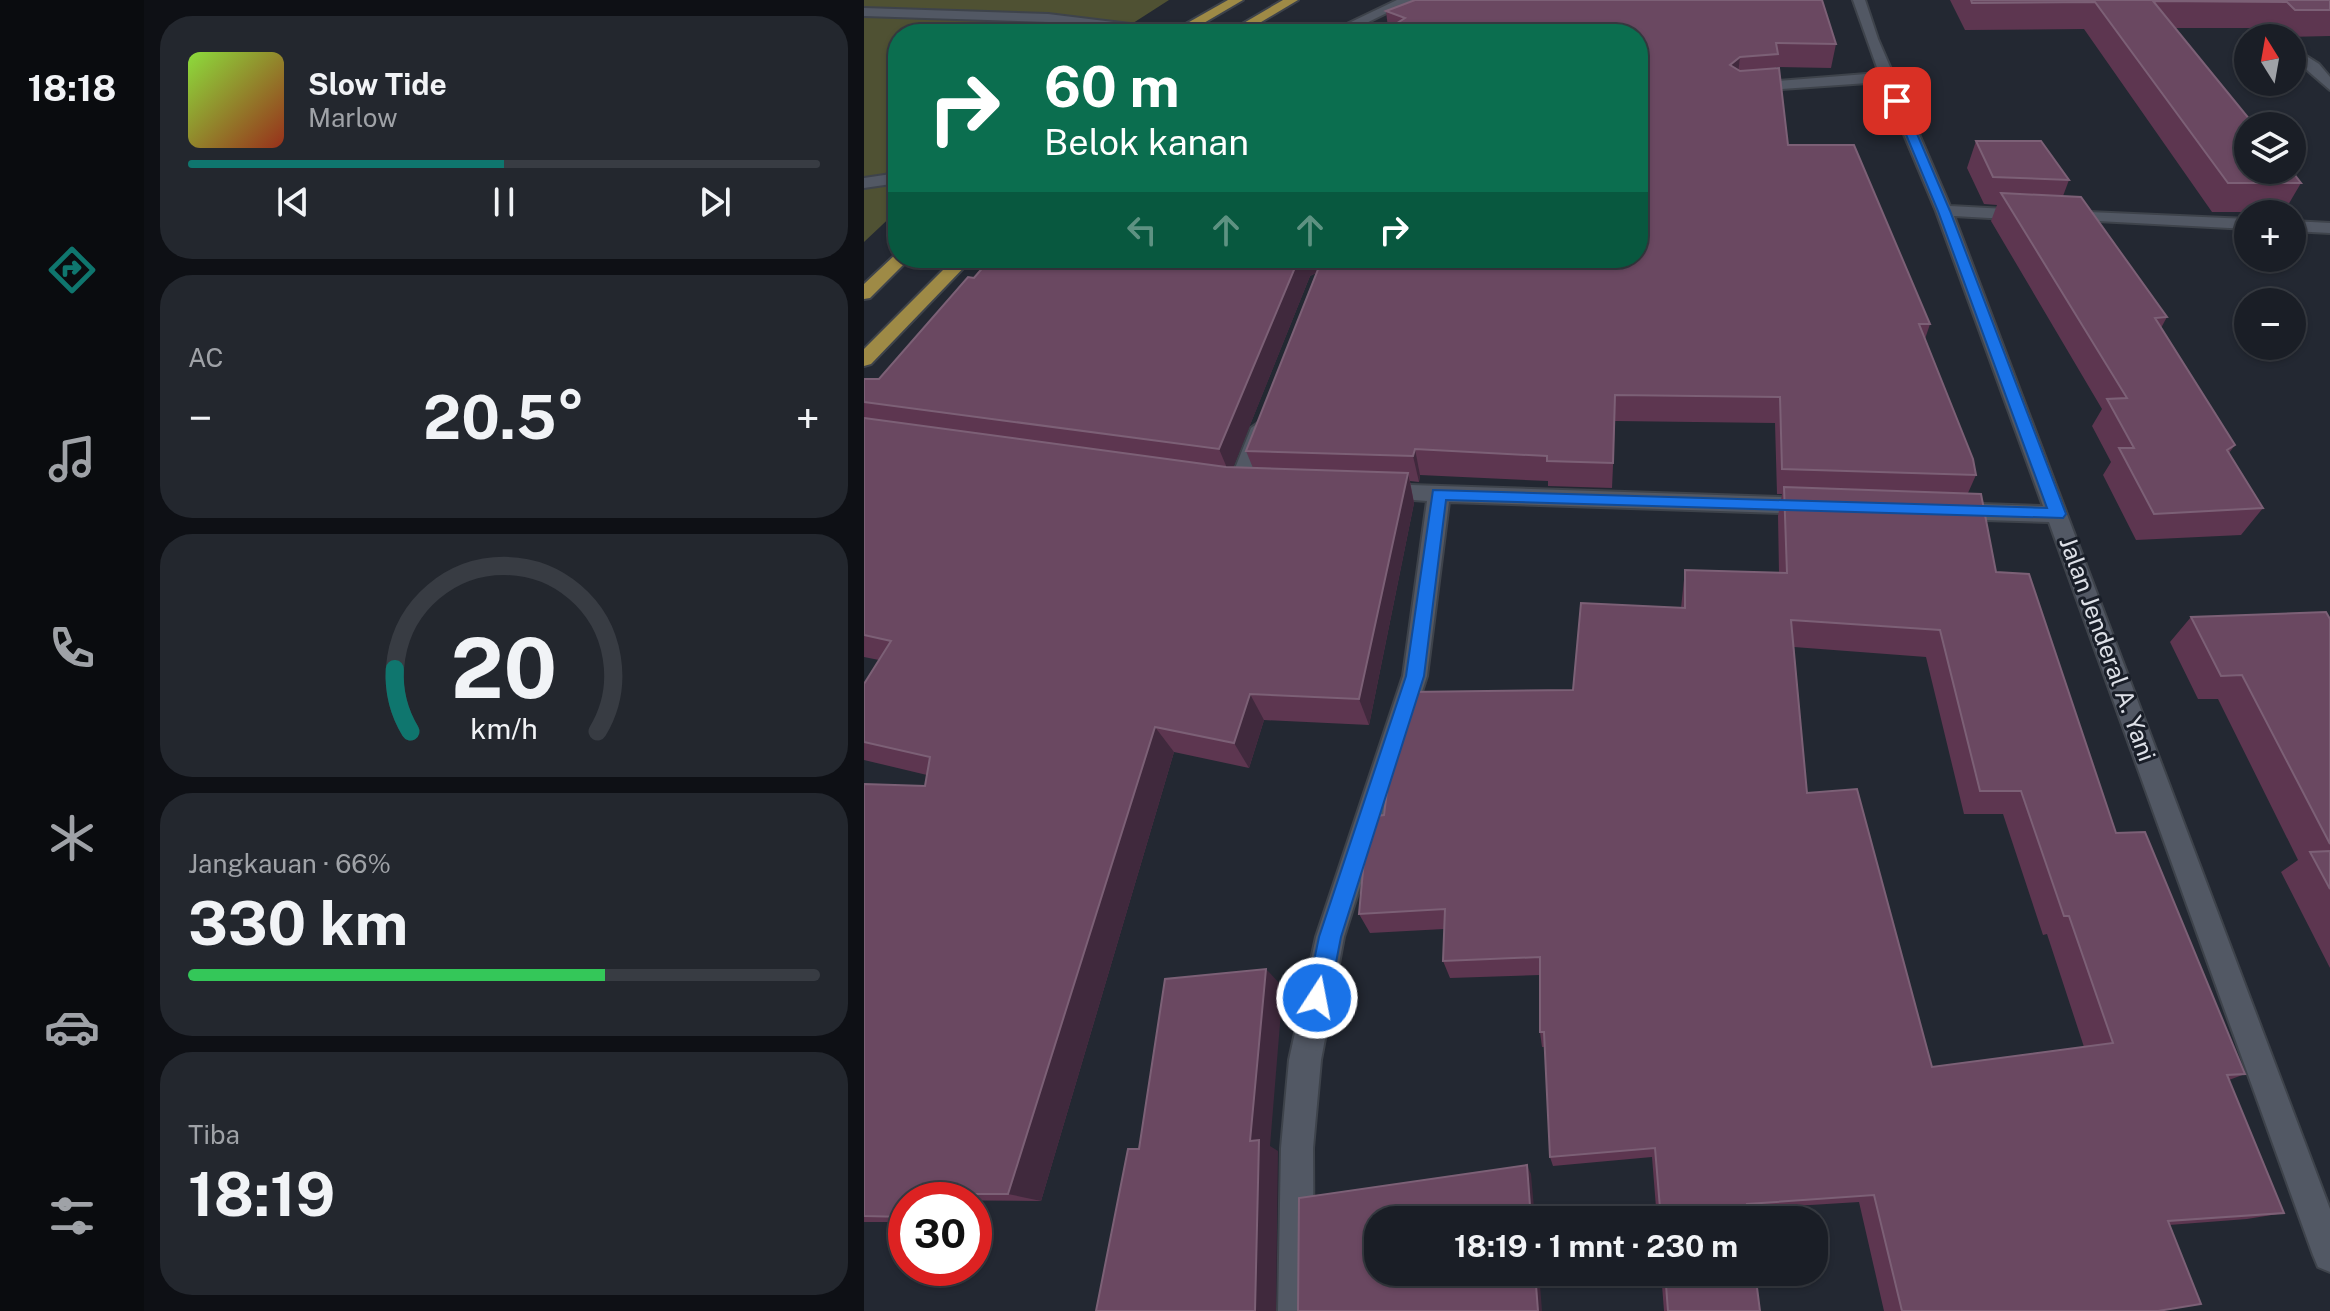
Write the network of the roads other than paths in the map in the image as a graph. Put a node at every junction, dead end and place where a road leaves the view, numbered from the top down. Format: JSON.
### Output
{"nodes":[{"id":1,"x":1237,"y":0,"type":"edge"},
{"id":2,"x":1292,"y":0,"type":"edge"},
{"id":3,"x":1407,"y":0,"type":"edge"},
{"id":4,"x":1859,"y":0,"type":"edge"},
{"id":5,"x":864,"y":12,"type":"edge"},
{"id":6,"x":1096,"y":24,"type":"edge"},
{"id":7,"x":1195,"y":24,"type":"edge"},
{"id":8,"x":1250,"y":24,"type":"edge"},
{"id":9,"x":1355,"y":24,"type":"edge"},
{"id":10,"x":2306,"y":61,"type":"edge"},
{"id":11,"x":1887,"y":77,"type":"junction"},
{"id":12,"x":2330,"y":86,"type":"edge"},
{"id":13,"x":1737,"y":89,"type":"edge"},
{"id":14,"x":888,"y":179,"type":"edge"},
{"id":15,"x":864,"y":183,"type":"edge"},
{"id":16,"x":1944,"y":211,"type":"junction"},
{"id":17,"x":2234,"y":223,"type":"edge"},
{"id":18,"x":2306,"y":227,"type":"edge"},
{"id":19,"x":2330,"y":228,"type":"edge"},
{"id":20,"x":891,"y":268,"type":"edge"},
{"id":21,"x":955,"y":268,"type":"edge"},
{"id":22,"x":864,"y":294,"type":"edge"},
{"id":23,"x":865,"y":357,"type":"edge"},
{"id":24,"x":1267,"y":413,"type":"edge"},
{"id":25,"x":1239,"y":485,"type":"edge"},
{"id":26,"x":1362,"y":491,"type":"edge"},
{"id":27,"x":1439,"y":494,"type":"junction"},
{"id":28,"x":1835,"y":507,"type":"edge"},
{"id":29,"x":1931,"y":510,"type":"edge"},
{"id":30,"x":2057,"y":514,"type":"junction"},
{"id":31,"x":2330,"y":1255,"type":"edge"},
{"id":32,"x":1296,"y":1311,"type":"edge"}],
"edges":[{"from":1,"to":7,"type":"main road"},
{"from":2,"to":8,"type":"main road"},
{"from":3,"to":9,"type":"street"},
{"from":4,"to":11,"type":"street","name":"Jalan Jenderal A. Yani"},
{"from":5,"to":6,"type":"street"},
{"from":10,"to":12,"type":"street"},
{"from":11,"to":13,"type":"street"},
{"from":11,"to":16,"type":"street","name":"Jalan Jenderal A. Yani"},
{"from":14,"to":15,"type":"street"},
{"from":16,"to":17,"type":"street"},
{"from":16,"to":30,"type":"street","name":"Jalan Jenderal A. Yani"},
{"from":18,"to":19,"type":"street"},
{"from":20,"to":22,"type":"main road"},
{"from":21,"to":23,"type":"main road"},
{"from":24,"to":25,"type":"street"},
{"from":26,"to":27,"type":"street"},
{"from":27,"to":28,"type":"street"},
{"from":27,"to":32,"type":"street"},
{"from":29,"to":30,"type":"street"},
{"from":30,"to":31,"type":"street","name":"Jalan Jenderal A. Yani"}]}
